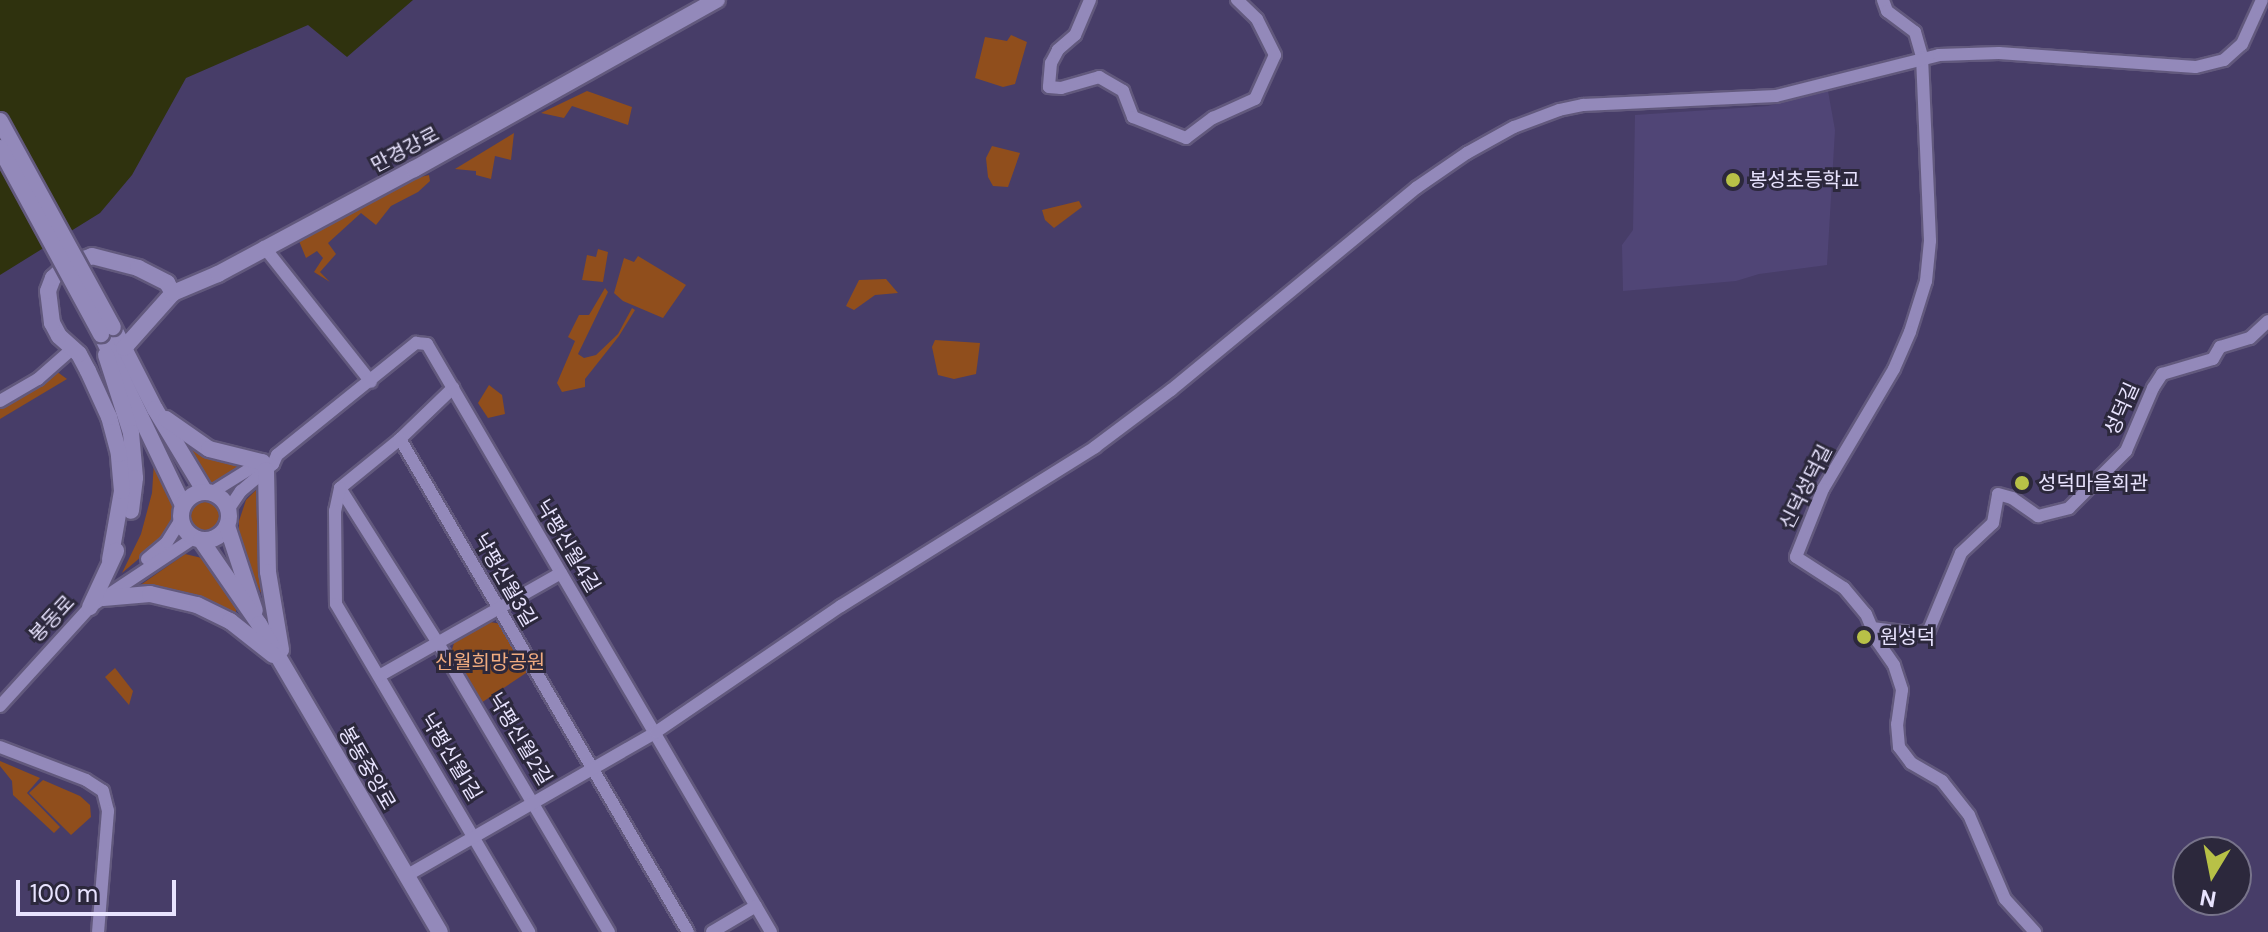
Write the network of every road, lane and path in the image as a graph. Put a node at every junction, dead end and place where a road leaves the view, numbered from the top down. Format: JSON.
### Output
{"nodes":[{"id":1,"x":717,"y":0,"type":"edge"},
{"id":2,"x":1090,"y":0,"type":"edge"},
{"id":3,"x":1237,"y":0,"type":"edge"},
{"id":4,"x":1883,"y":0,"type":"edge"},
{"id":5,"x":2262,"y":0,"type":"edge"},
{"id":6,"x":1922,"y":57,"type":"junction"},
{"id":7,"x":0,"y":121,"type":"edge"},
{"id":8,"x":0,"y":148,"type":"edge"},
{"id":9,"x":264,"y":247,"type":"junction"},
{"id":10,"x":173,"y":293,"type":"junction"},
{"id":11,"x":2268,"y":321,"type":"edge"},
{"id":12,"x":110,"y":346,"type":"junction"},
{"id":13,"x":75,"y":351,"type":"junction"},
{"id":14,"x":371,"y":382,"type":"junction"},
{"id":15,"x":453,"y":388,"type":"junction"},
{"id":16,"x":0,"y":401,"type":"edge"},
{"id":17,"x":155,"y":409,"type":"junction"},
{"id":18,"x":109,"y":417,"type":"junction"},
{"id":19,"x":400,"y":439,"type":"junction"},
{"id":20,"x":264,"y":466,"type":"junction"},
{"id":21,"x":340,"y":488,"type":"junction"},
{"id":22,"x":208,"y":492,"type":"junction"},
{"id":23,"x":182,"y":512,"type":"junction"},
{"id":24,"x":228,"y":518,"type":"junction"},
{"id":25,"x":198,"y":539,"type":"junction"},
{"id":26,"x":110,"y":560,"type":"junction"},
{"id":27,"x":561,"y":573,"type":"junction"},
{"id":28,"x":97,"y":602,"type":"junction"},
{"id":29,"x":499,"y":608,"type":"junction"},
{"id":30,"x":259,"y":624,"type":"junction"},
{"id":31,"x":1872,"y":628,"type":"junction"},
{"id":32,"x":438,"y":643,"type":"junction"},
{"id":33,"x":284,"y":664,"type":"junction"},
{"id":34,"x":379,"y":676,"type":"junction"},
{"id":35,"x":0,"y":706,"type":"edge"},
{"id":36,"x":656,"y":732,"type":"junction"},
{"id":37,"x":0,"y":747,"type":"edge"},
{"id":38,"x":593,"y":768,"type":"junction"},
{"id":39,"x":534,"y":802,"type":"junction"},
{"id":40,"x":474,"y":836,"type":"junction"},
{"id":41,"x":406,"y":876,"type":"junction"},
{"id":42,"x":756,"y":906,"type":"junction"},
{"id":43,"x":98,"y":932,"type":"edge"},
{"id":44,"x":440,"y":932,"type":"edge"},
{"id":45,"x":529,"y":932,"type":"edge"},
{"id":46,"x":609,"y":932,"type":"edge"},
{"id":47,"x":688,"y":932,"type":"edge"},
{"id":48,"x":712,"y":932,"type":"edge"},
{"id":49,"x":771,"y":932,"type":"edge"},
{"id":50,"x":2035,"y":932,"type":"edge"}],
"edges":[{"from":1,"to":9,"type":"street","name":"만경강로"},
{"from":2,"to":3,"type":"street"},
{"from":4,"to":6,"type":"street","name":"신덕성덕길"},
{"from":5,"to":6,"type":"street"},
{"from":6,"to":31,"type":"street","name":"신덕성덕길"},
{"from":6,"to":36,"type":"street"},
{"from":7,"to":12,"type":"street","bridge":true},
{"from":8,"to":12,"type":"street","bridge":true},
{"from":9,"to":10,"type":"street","name":"만경강로"},
{"from":9,"to":14,"type":"street"},
{"from":10,"to":12,"type":"street","name":"만경강로"},
{"from":10,"to":13,"type":"street"},
{"from":11,"to":31,"type":"street","name":"성덕길"},
{"from":12,"to":13,"type":"street"},
{"from":12,"to":17,"type":"street","name":"봉동중앙로"},
{"from":12,"to":18,"type":"street"},
{"from":12,"to":23,"type":"street","name":"봉동중앙로"},
{"from":12,"to":26,"type":"street"},
{"from":13,"to":16,"type":"street"},
{"from":13,"to":18,"type":"street"},
{"from":14,"to":15,"type":"street","name":"낙평신월4길"},
{"from":14,"to":20,"type":"street","name":"낙평신월4길"},
{"from":15,"to":19,"type":"street"},
{"from":15,"to":27,"type":"street","name":"낙평신월4길"},
{"from":17,"to":20,"type":"street"},
{"from":17,"to":22,"type":"street","name":"봉동중앙로"},
{"from":18,"to":26,"type":"street"},
{"from":19,"to":21,"type":"street"},
{"from":19,"to":29,"type":"street","name":"낙평신월3길"},
{"from":20,"to":22,"type":"street","name":"낙평신월4길"},
{"from":20,"to":24,"type":"street","name":"낙평신월4길"},
{"from":20,"to":33,"type":"street"},
{"from":21,"to":32,"type":"street","name":"낙평신월2길"},
{"from":21,"to":34,"type":"street","name":"낙평신월1길"},
{"from":22,"to":23,"type":"street"},
{"from":22,"to":24,"type":"street","name":"봉동중앙로"},
{"from":23,"to":25,"type":"street","name":"봉동중앙로"},
{"from":23,"to":28,"type":"street","name":"봉동로"},
{"from":24,"to":25,"type":"street"},
{"from":24,"to":30,"type":"street","name":"봉동중앙로"},
{"from":25,"to":28,"type":"street","name":"봉동로"},
{"from":25,"to":30,"type":"street","name":"봉동중앙로"},
{"from":26,"to":28,"type":"street"},
{"from":27,"to":29,"type":"street"},
{"from":27,"to":36,"type":"street","name":"낙평신월4길"},
{"from":28,"to":33,"type":"street"},
{"from":28,"to":35,"type":"street","name":"봉동로"},
{"from":29,"to":32,"type":"street"},
{"from":29,"to":38,"type":"street","name":"낙평신월3길"},
{"from":30,"to":33,"type":"street","name":"봉동중앙로"},
{"from":31,"to":50,"type":"street","name":"신덕성덕길"},
{"from":32,"to":34,"type":"street"},
{"from":32,"to":39,"type":"street","name":"낙평신월2길"},
{"from":33,"to":41,"type":"street","name":"봉동중앙로"},
{"from":34,"to":40,"type":"street","name":"낙평신월1길"},
{"from":36,"to":38,"type":"street"},
{"from":36,"to":42,"type":"street","name":"낙평신월4길"},
{"from":37,"to":43,"type":"street"},
{"from":38,"to":39,"type":"street"},
{"from":38,"to":47,"type":"street","name":"낙평신월3길"},
{"from":39,"to":40,"type":"street"},
{"from":39,"to":46,"type":"street","name":"낙평신월2길"},
{"from":40,"to":41,"type":"street"},
{"from":40,"to":45,"type":"street","name":"낙평신월1길"},
{"from":41,"to":44,"type":"street","name":"봉동중앙로"},
{"from":42,"to":48,"type":"street"},
{"from":42,"to":49,"type":"street","name":"낙평신월4길"}]}
